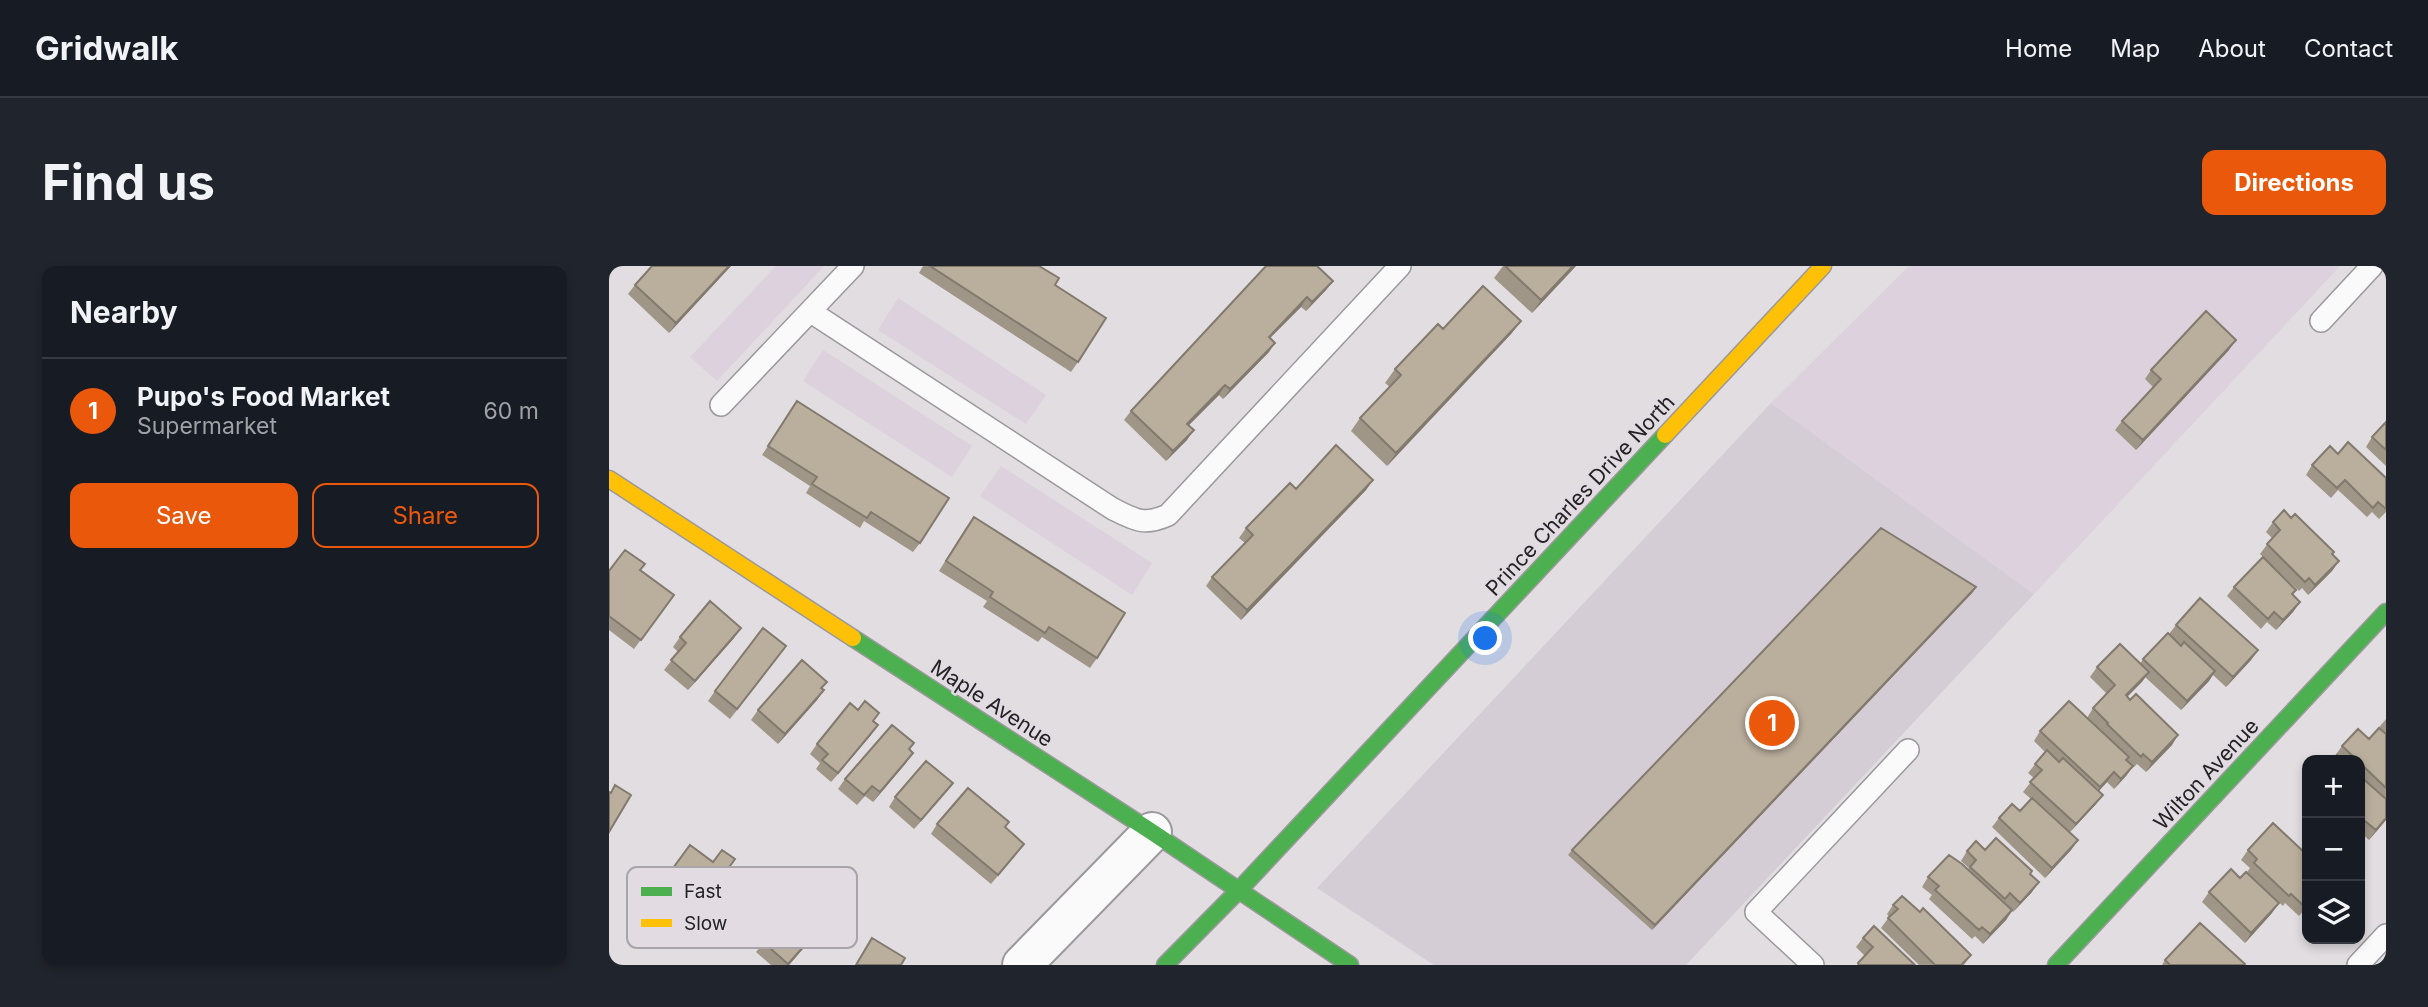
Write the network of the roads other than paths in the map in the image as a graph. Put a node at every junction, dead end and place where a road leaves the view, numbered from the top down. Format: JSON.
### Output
{"nodes":[{"id":1,"x":853,"y":266,"type":"edge"},
{"id":2,"x":1400,"y":266,"type":"edge"},
{"id":3,"x":1823,"y":266,"type":"edge"},
{"id":4,"x":2372,"y":266,"type":"edge"},
{"id":5,"x":811,"y":312,"type":"junction"},
{"id":6,"x":2321,"y":321,"type":"dead end"},
{"id":7,"x":721,"y":405,"type":"dead end"},
{"id":8,"x":609,"y":479,"type":"edge"},
{"id":9,"x":2386,"y":612,"type":"edge"},
{"id":10,"x":1908,"y":750,"type":"dead end"},
{"id":11,"x":1152,"y":832,"type":"junction"},
{"id":12,"x":1238,"y":890,"type":"junction"},
{"id":13,"x":2386,"y":935,"type":"edge"},
{"id":14,"x":1022,"y":965,"type":"edge"},
{"id":15,"x":1165,"y":965,"type":"edge"},
{"id":16,"x":1350,"y":965,"type":"edge"},
{"id":17,"x":1813,"y":965,"type":"edge"},
{"id":18,"x":2056,"y":965,"type":"edge"},
{"id":19,"x":2358,"y":965,"type":"edge"}],
"edges":[{"from":1,"to":5,"type":"lane"},
{"from":2,"to":5,"type":"lane"},
{"from":3,"to":12,"type":"street","name":"Prince Charles Drive North"},
{"from":4,"to":6,"type":"lane"},
{"from":5,"to":7,"type":"lane"},
{"from":8,"to":11,"type":"street","name":"Maple Avenue"},
{"from":9,"to":18,"type":"street","name":"Wilton Avenue"},
{"from":10,"to":17,"type":"lane"},
{"from":11,"to":12,"type":"street","name":"Maple Avenue"},
{"from":11,"to":14,"type":"street"},
{"from":12,"to":15,"type":"street","name":"Prince Charles Drive North"},
{"from":12,"to":16,"type":"street","name":"Maple Avenue"},
{"from":13,"to":19,"type":"lane"}]}
